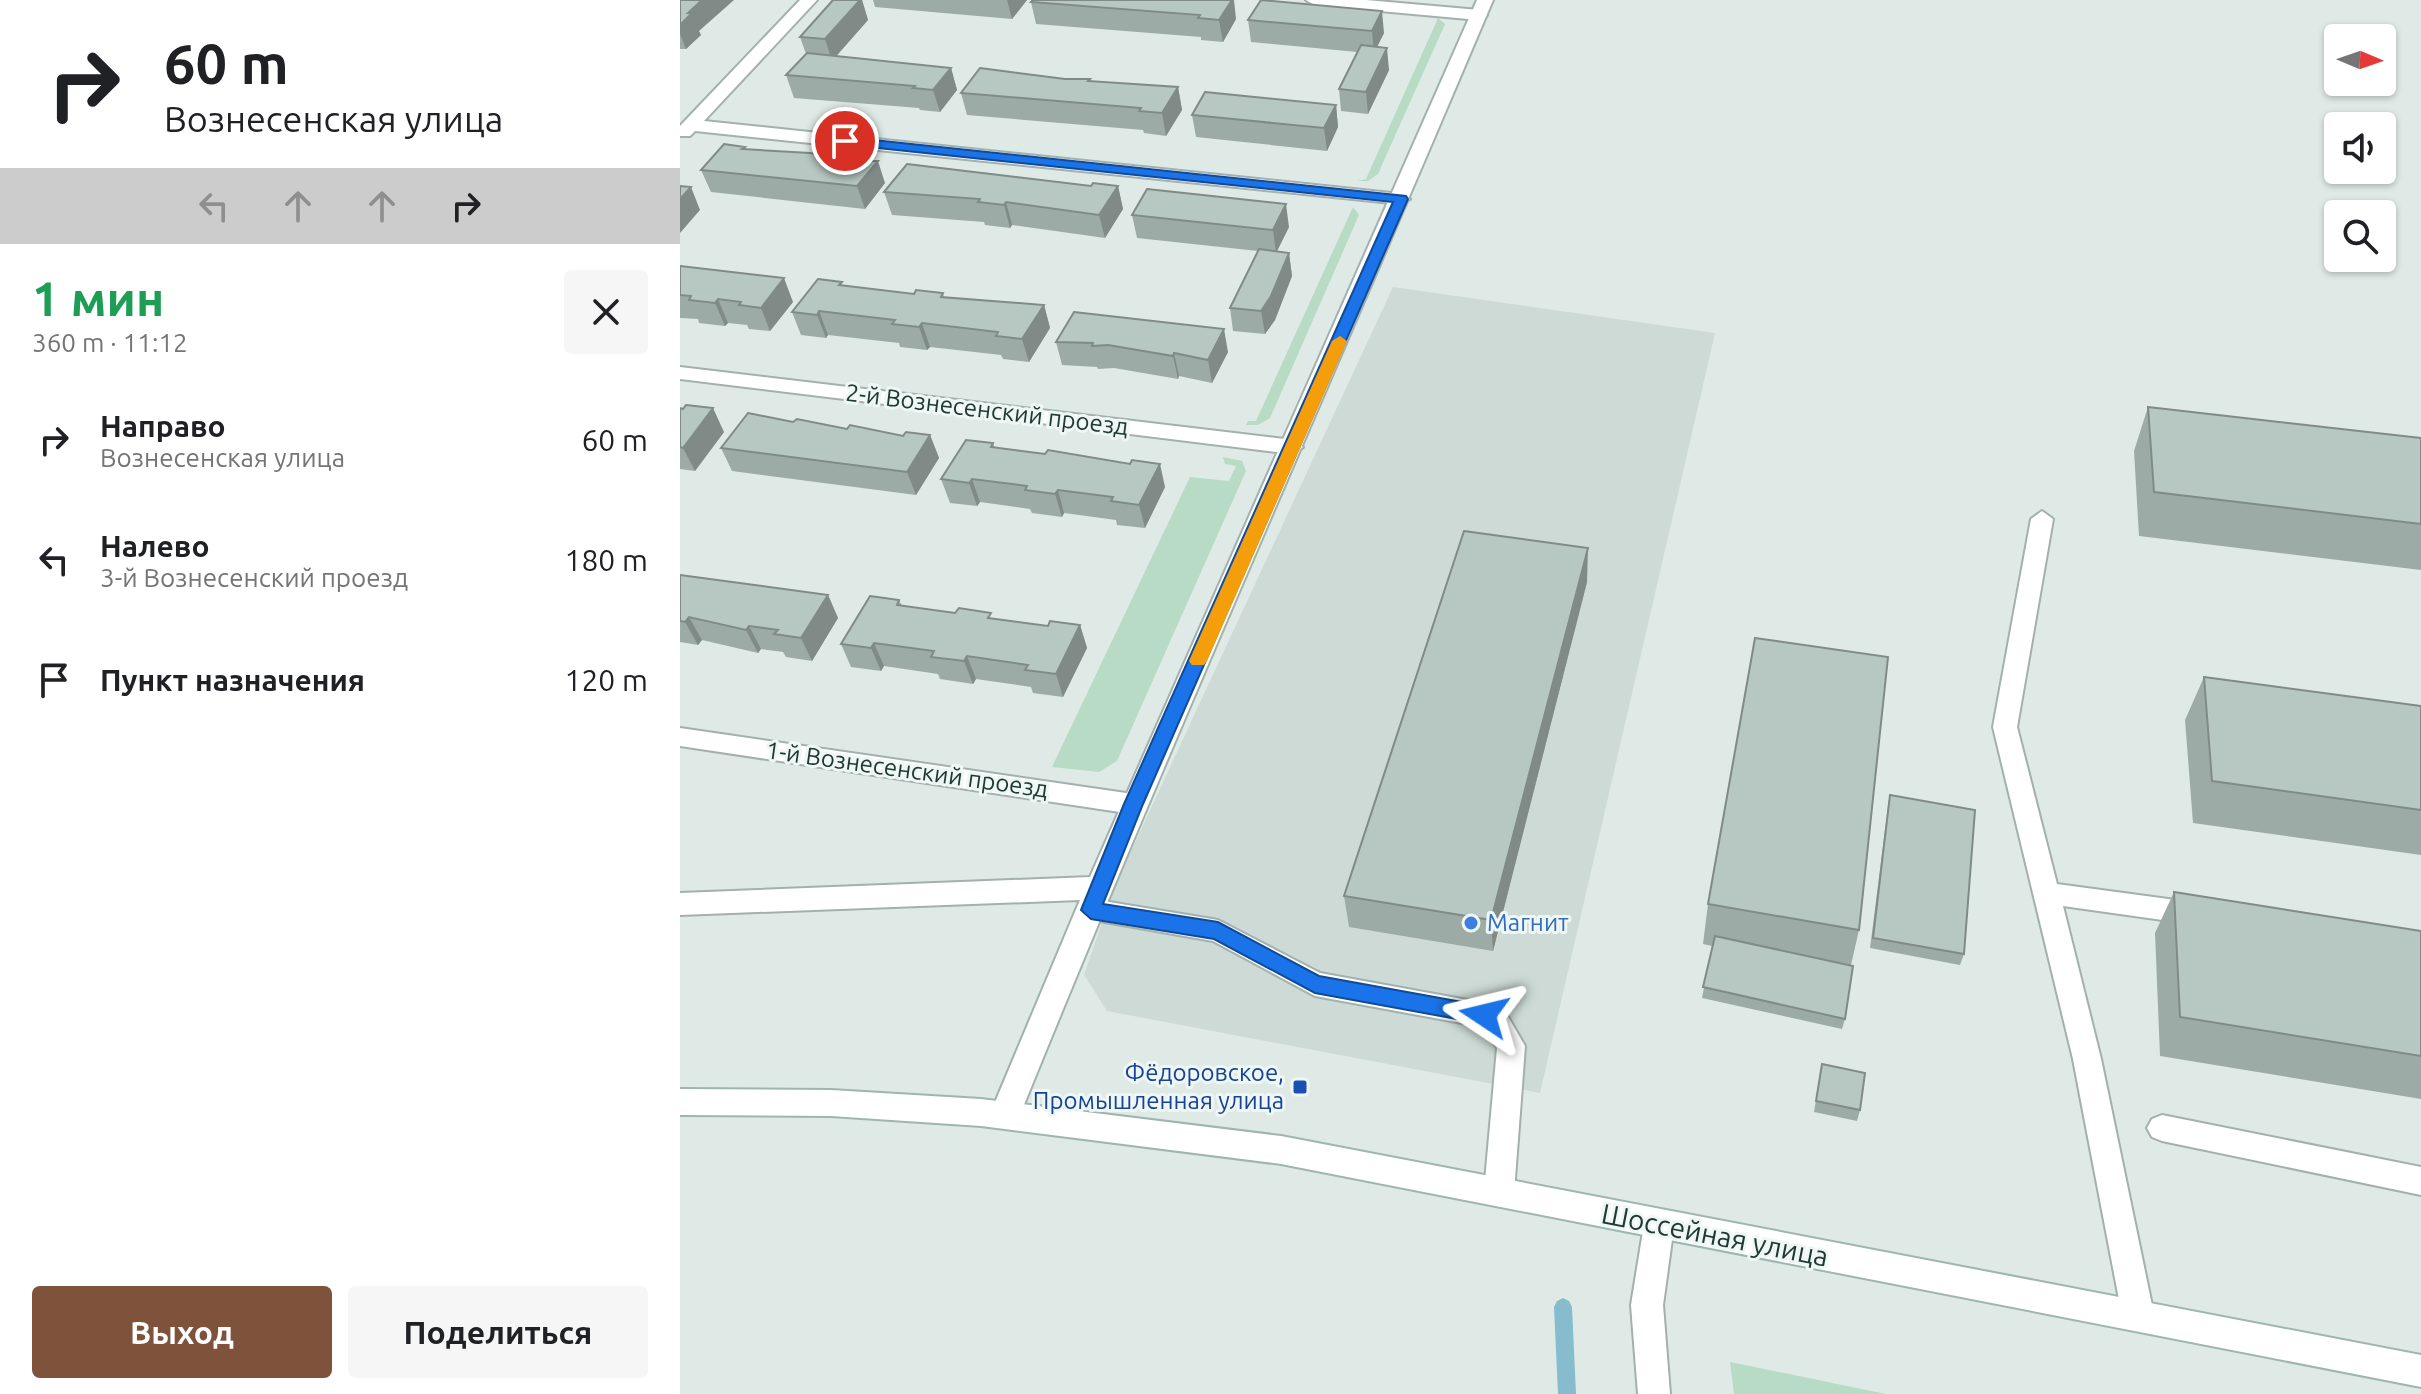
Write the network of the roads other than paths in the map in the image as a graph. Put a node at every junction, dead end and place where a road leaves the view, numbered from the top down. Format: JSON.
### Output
{"nodes":[{"id":1,"x":809,"y":0,"type":"edge"},
{"id":2,"x":1314,"y":0,"type":"edge"},
{"id":3,"x":1424,"y":5,"type":"edge"},
{"id":4,"x":1482,"y":8,"type":"edge"},
{"id":5,"x":685,"y":131,"type":"edge"},
{"id":6,"x":1401,"y":199,"type":"junction"},
{"id":7,"x":680,"y":373,"type":"edge"},
{"id":8,"x":1293,"y":447,"type":"junction"},
{"id":9,"x":2042,"y":519,"type":"dead end"},
{"id":10,"x":680,"y":737,"type":"edge"},
{"id":11,"x":1133,"y":804,"type":"junction"},
{"id":12,"x":2045,"y":893,"type":"junction"},
{"id":13,"x":1095,"y":899,"type":"junction"},
{"id":14,"x":680,"y":904,"type":"edge"},
{"id":15,"x":2218,"y":917,"type":"edge"},
{"id":16,"x":680,"y":1102,"type":"edge"},
{"id":17,"x":1006,"y":1112,"type":"junction"},
{"id":18,"x":2162,"y":1128,"type":"dead end"},
{"id":19,"x":2421,"y":1181,"type":"edge"},
{"id":20,"x":1499,"y":1192,"type":"junction"},
{"id":21,"x":1659,"y":1225,"type":"junction"},
{"id":22,"x":2138,"y":1315,"type":"junction"},
{"id":23,"x":2421,"y":1371,"type":"edge"},
{"id":24,"x":1654,"y":1394,"type":"edge"}],
"edges":[{"from":1,"to":5,"type":"street"},
{"from":2,"to":3,"type":"street"},
{"from":3,"to":4,"type":"street"},
{"from":4,"to":6,"type":"street"},
{"from":5,"to":6,"type":"street"},
{"from":6,"to":8,"type":"street"},
{"from":7,"to":8,"type":"street","name":"2-й Вознесенский проезд"},
{"from":8,"to":11,"type":"street"},
{"from":9,"to":12,"type":"street"},
{"from":10,"to":11,"type":"street","name":"1-й Вознесенский проезд"},
{"from":11,"to":13,"type":"street"},
{"from":12,"to":15,"type":"street"},
{"from":12,"to":22,"type":"street"},
{"from":13,"to":14,"type":"street"},
{"from":13,"to":17,"type":"street"},
{"from":13,"to":20,"type":"street"},
{"from":16,"to":17,"type":"street","name":"Шоссейная улица"},
{"from":17,"to":20,"type":"street","name":"Шоссейная улица"},
{"from":18,"to":19,"type":"street"},
{"from":20,"to":21,"type":"street","name":"Шоссейная улица"},
{"from":21,"to":22,"type":"street","name":"Шоссейная улица"},
{"from":21,"to":24,"type":"street"},
{"from":22,"to":23,"type":"street","name":"Шоссейная улица"}]}
